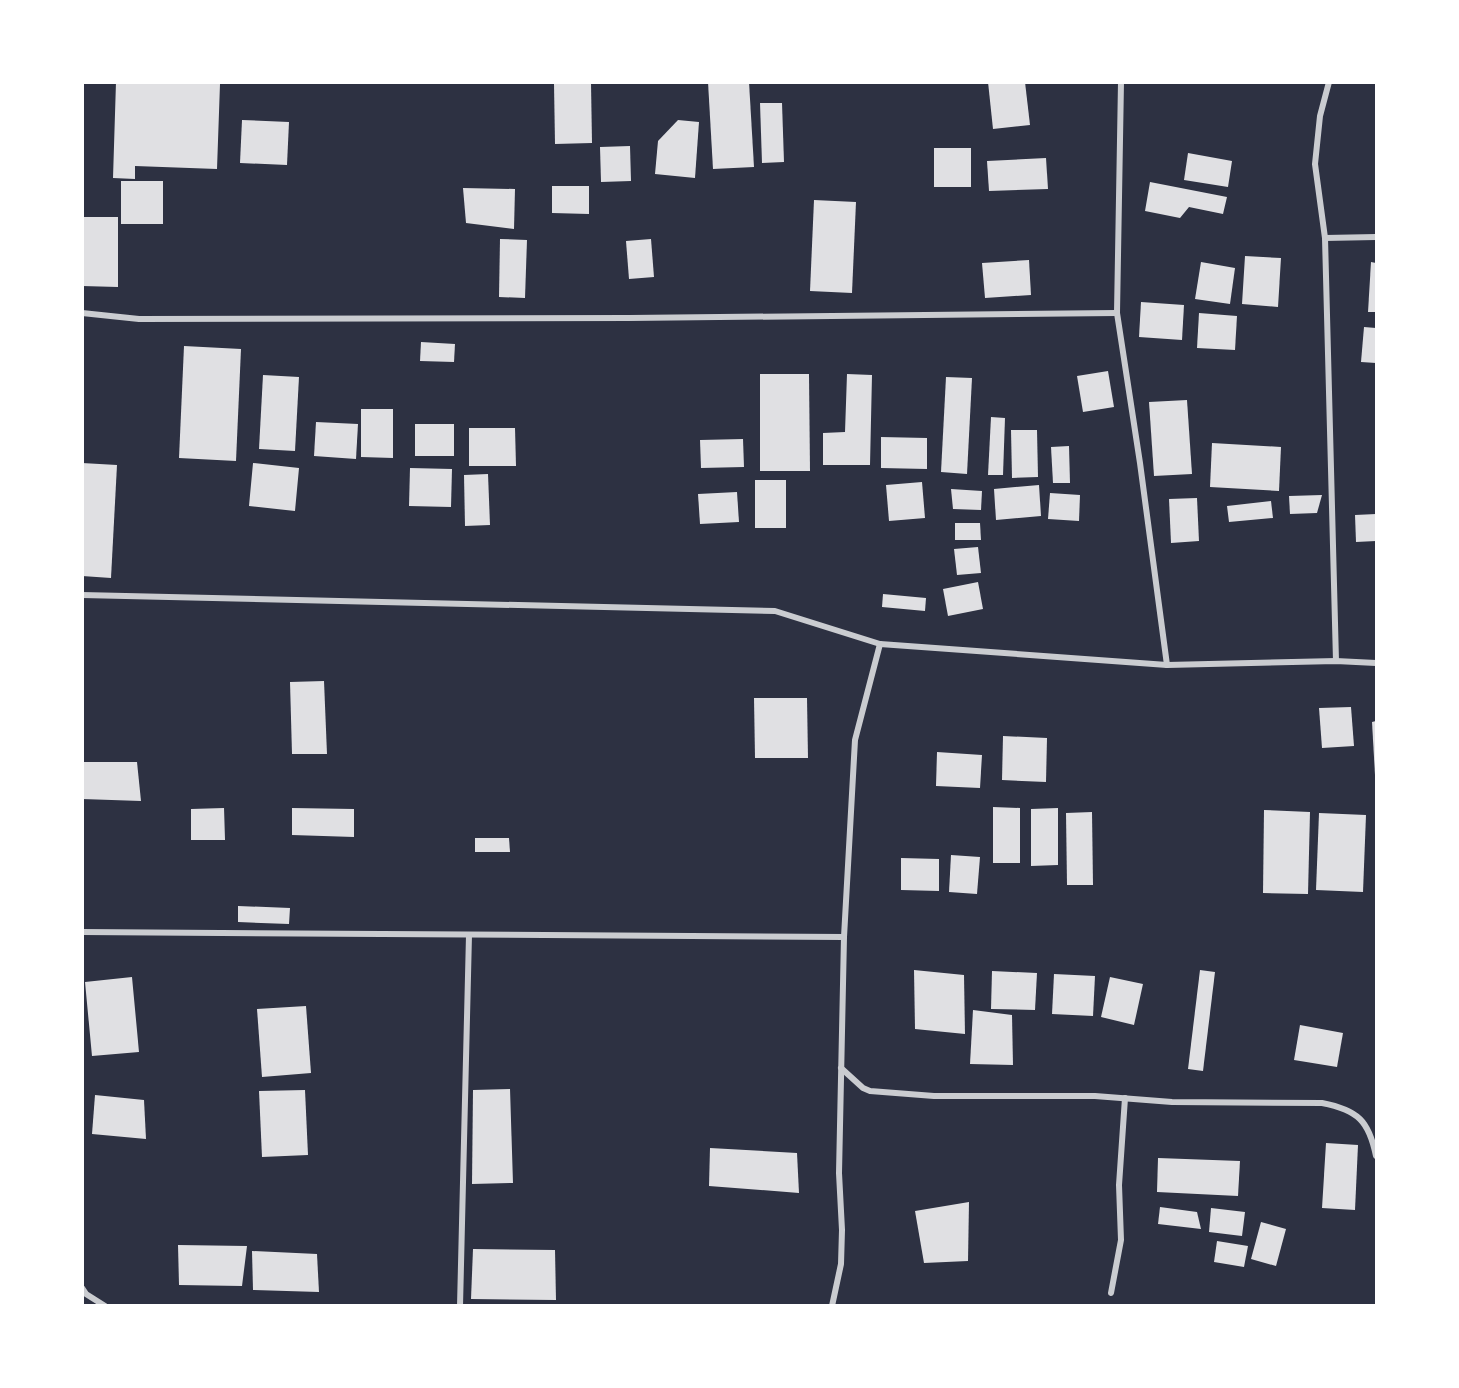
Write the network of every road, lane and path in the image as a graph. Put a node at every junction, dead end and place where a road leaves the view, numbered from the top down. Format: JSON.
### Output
{"nodes":[{"id":1,"x":1121,"y":82,"type":"edge"},
{"id":2,"x":1329,"y":82,"type":"edge"},
{"id":3,"x":1377,"y":237,"type":"edge"},
{"id":4,"x":1325,"y":238,"type":"junction"},
{"id":5,"x":1117,"y":313,"type":"junction"},
{"id":6,"x":82,"y":314,"type":"edge"},
{"id":7,"x":82,"y":595,"type":"edge"},
{"id":8,"x":880,"y":645,"type":"junction"},
{"id":9,"x":1336,"y":662,"type":"junction"},
{"id":10,"x":1377,"y":663,"type":"edge"},
{"id":11,"x":1167,"y":665,"type":"junction"},
{"id":12,"x":82,"y":932,"type":"edge"},
{"id":13,"x":469,"y":935,"type":"junction"},
{"id":14,"x":844,"y":937,"type":"junction"},
{"id":15,"x":842,"y":1068,"type":"junction"},
{"id":16,"x":1125,"y":1098,"type":"junction"},
{"id":17,"x":1377,"y":1156,"type":"edge"},
{"id":18,"x":82,"y":1288,"type":"edge"},
{"id":19,"x":1111,"y":1293,"type":"dead end"},
{"id":20,"x":105,"y":1305,"type":"edge"},
{"id":21,"x":460,"y":1305,"type":"edge"},
{"id":22,"x":832,"y":1305,"type":"edge"}],
"edges":[{"from":1,"to":5,"type":"street"},
{"from":2,"to":4,"type":"street"},
{"from":3,"to":4,"type":"street"},
{"from":4,"to":9,"type":"street"},
{"from":5,"to":6,"type":"street"},
{"from":5,"to":11,"type":"street"},
{"from":7,"to":8,"type":"street"},
{"from":8,"to":11,"type":"street"},
{"from":8,"to":14,"type":"street"},
{"from":9,"to":10,"type":"street"},
{"from":9,"to":11,"type":"street"},
{"from":12,"to":13,"type":"street"},
{"from":13,"to":14,"type":"street"},
{"from":13,"to":21,"type":"street"},
{"from":14,"to":15,"type":"street"},
{"from":15,"to":16,"type":"street"},
{"from":15,"to":22,"type":"street"},
{"from":16,"to":17,"type":"street"},
{"from":16,"to":19,"type":"street"},
{"from":18,"to":20,"type":"street"}]}
